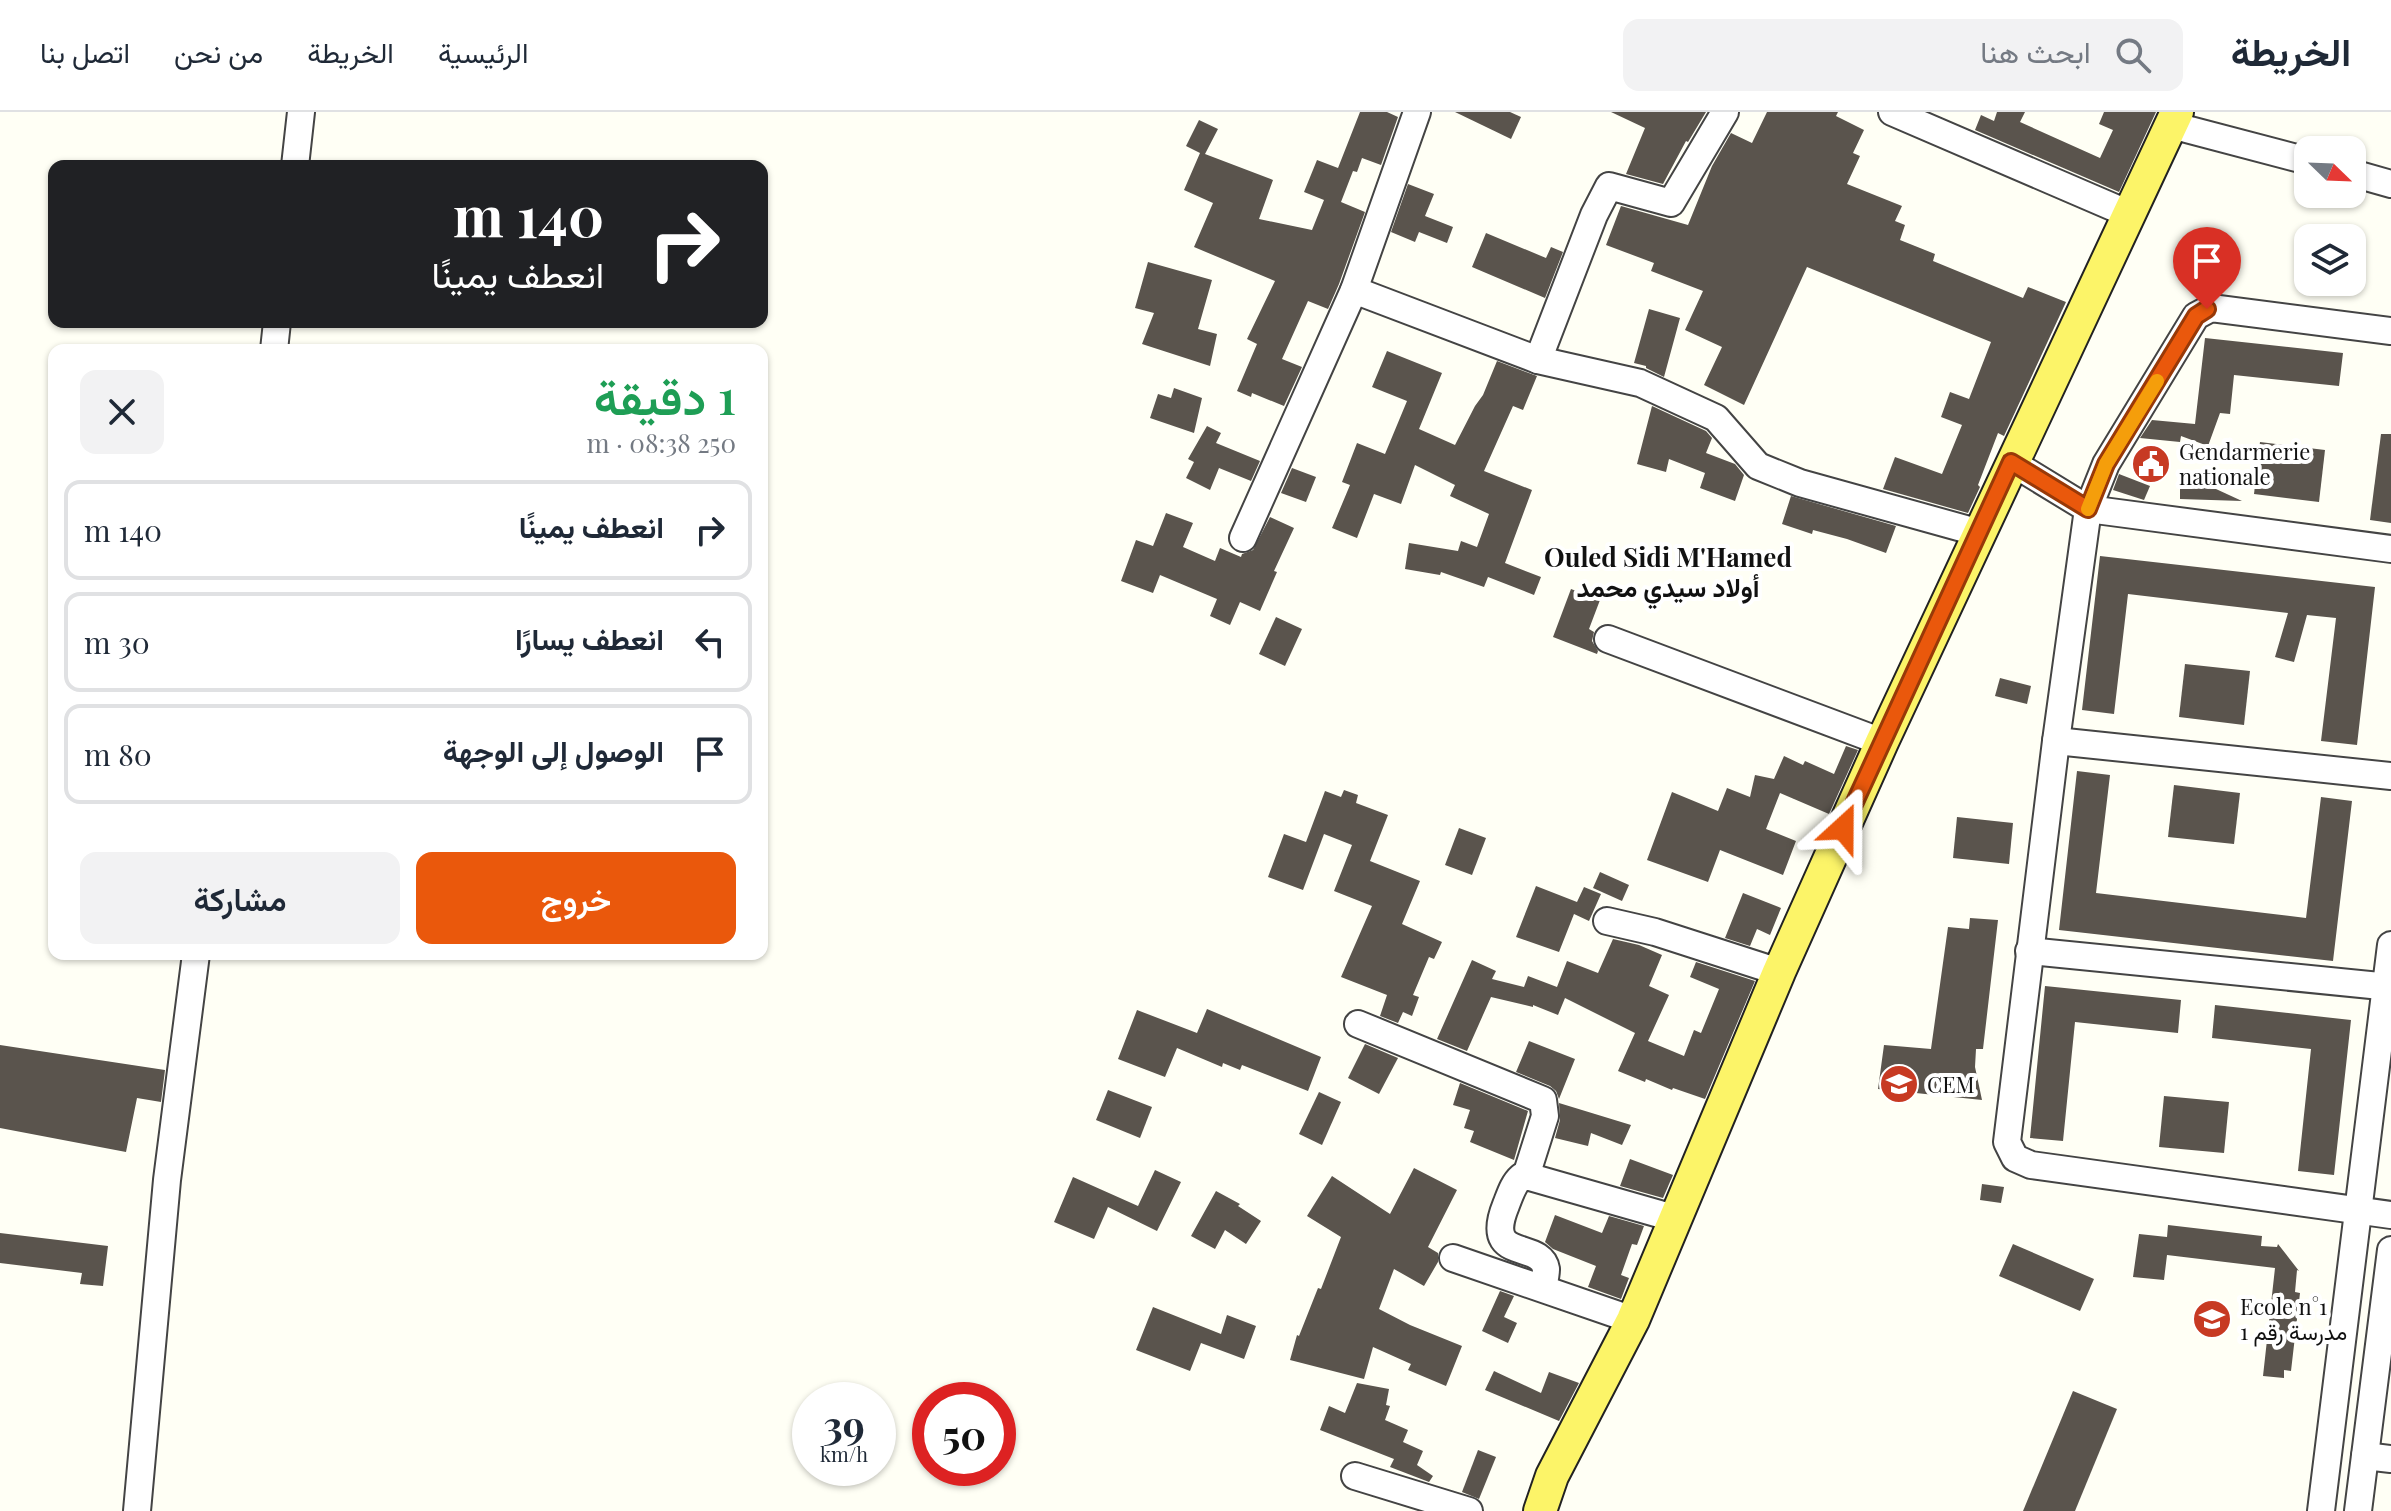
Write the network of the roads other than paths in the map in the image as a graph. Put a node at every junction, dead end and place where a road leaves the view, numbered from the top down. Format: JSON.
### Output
{"nodes":[{"id":1,"x":301,"y":112,"type":"edge"},
{"id":2,"x":1417,"y":112,"type":"edge"},
{"id":3,"x":1725,"y":112,"type":"edge"},
{"id":4,"x":1892,"y":112,"type":"edge"},
{"id":5,"x":2174,"y":118,"type":"edge"},
{"id":6,"x":2294,"y":157,"type":"edge"},
{"id":7,"x":296,"y":160,"type":"edge"},
{"id":8,"x":2366,"y":177,"type":"edge"},
{"id":9,"x":2391,"y":184,"type":"edge"},
{"id":10,"x":2129,"y":214,"type":"junction"},
{"id":11,"x":1354,"y":290,"type":"junction"},
{"id":12,"x":2391,"y":331,"type":"edge"},
{"id":13,"x":1538,"y":360,"type":"junction"},
{"id":14,"x":2011,"y":462,"type":"junction"},
{"id":15,"x":2088,"y":509,"type":"junction"},
{"id":16,"x":1980,"y":533,"type":"junction"},
{"id":17,"x":1243,"y":538,"type":"dead end"},
{"id":18,"x":2391,"y":549,"type":"edge"},
{"id":19,"x":1608,"y":639,"type":"dead end"},
{"id":20,"x":2056,"y":741,"type":"junction"},
{"id":21,"x":1882,"y":742,"type":"junction"},
{"id":22,"x":2391,"y":776,"type":"edge"},
{"id":23,"x":1607,"y":921,"type":"dead end"},
{"id":24,"x":2391,"y":945,"type":"edge"},
{"id":25,"x":2029,"y":951,"type":"junction"},
{"id":26,"x":195,"y":960,"type":"edge"},
{"id":27,"x":1779,"y":972,"type":"junction"},
{"id":28,"x":2388,"y":987,"type":"edge"},
{"id":29,"x":1358,"y":1024,"type":"dead end"},
{"id":30,"x":1526,"y":1176,"type":"junction"},
{"id":31,"x":2358,"y":1210,"type":"junction"},
{"id":32,"x":2391,"y":1215,"type":"edge"},
{"id":33,"x":1677,"y":1219,"type":"junction"},
{"id":34,"x":2391,"y":1250,"type":"edge"},
{"id":35,"x":1453,"y":1258,"type":"dead end"},
{"id":36,"x":1543,"y":1288,"type":"junction"},
{"id":37,"x":1633,"y":1320,"type":"junction"},
{"id":38,"x":2378,"y":1457,"type":"edge"},
{"id":39,"x":1355,"y":1476,"type":"dead end"},
{"id":40,"x":137,"y":1511,"type":"edge"},
{"id":41,"x":1469,"y":1511,"type":"edge"},
{"id":42,"x":1540,"y":1511,"type":"edge"},
{"id":43,"x":2321,"y":1511,"type":"edge"},
{"id":44,"x":2358,"y":1511,"type":"edge"}],
"edges":[{"from":1,"to":7,"type":"street"},
{"from":2,"to":11,"type":"street"},
{"from":3,"to":13,"type":"street"},
{"from":4,"to":10,"type":"street"},
{"from":5,"to":6,"type":"street"},
{"from":5,"to":10,"type":"main road"},
{"from":8,"to":9,"type":"street"},
{"from":10,"to":14,"type":"main road"},
{"from":11,"to":13,"type":"street"},
{"from":11,"to":17,"type":"street"},
{"from":12,"to":15,"type":"street"},
{"from":13,"to":16,"type":"street"},
{"from":14,"to":15,"type":"street"},
{"from":14,"to":16,"type":"main road"},
{"from":15,"to":18,"type":"street"},
{"from":15,"to":20,"type":"street"},
{"from":16,"to":21,"type":"main road"},
{"from":19,"to":21,"type":"street"},
{"from":20,"to":22,"type":"street"},
{"from":20,"to":25,"type":"street"},
{"from":21,"to":27,"type":"main road"},
{"from":23,"to":27,"type":"street"},
{"from":24,"to":28,"type":"street"},
{"from":25,"to":28,"type":"street"},
{"from":25,"to":31,"type":"street"},
{"from":26,"to":40,"type":"street"},
{"from":27,"to":33,"type":"main road"},
{"from":28,"to":31,"type":"street"},
{"from":29,"to":30,"type":"street"},
{"from":30,"to":33,"type":"street"},
{"from":30,"to":36,"type":"street"},
{"from":31,"to":32,"type":"street"},
{"from":31,"to":43,"type":"street"},
{"from":33,"to":37,"type":"main road"},
{"from":34,"to":38,"type":"street"},
{"from":35,"to":36,"type":"street"},
{"from":36,"to":37,"type":"street"},
{"from":37,"to":42,"type":"main road"},
{"from":38,"to":44,"type":"street"},
{"from":39,"to":41,"type":"street"}]}
